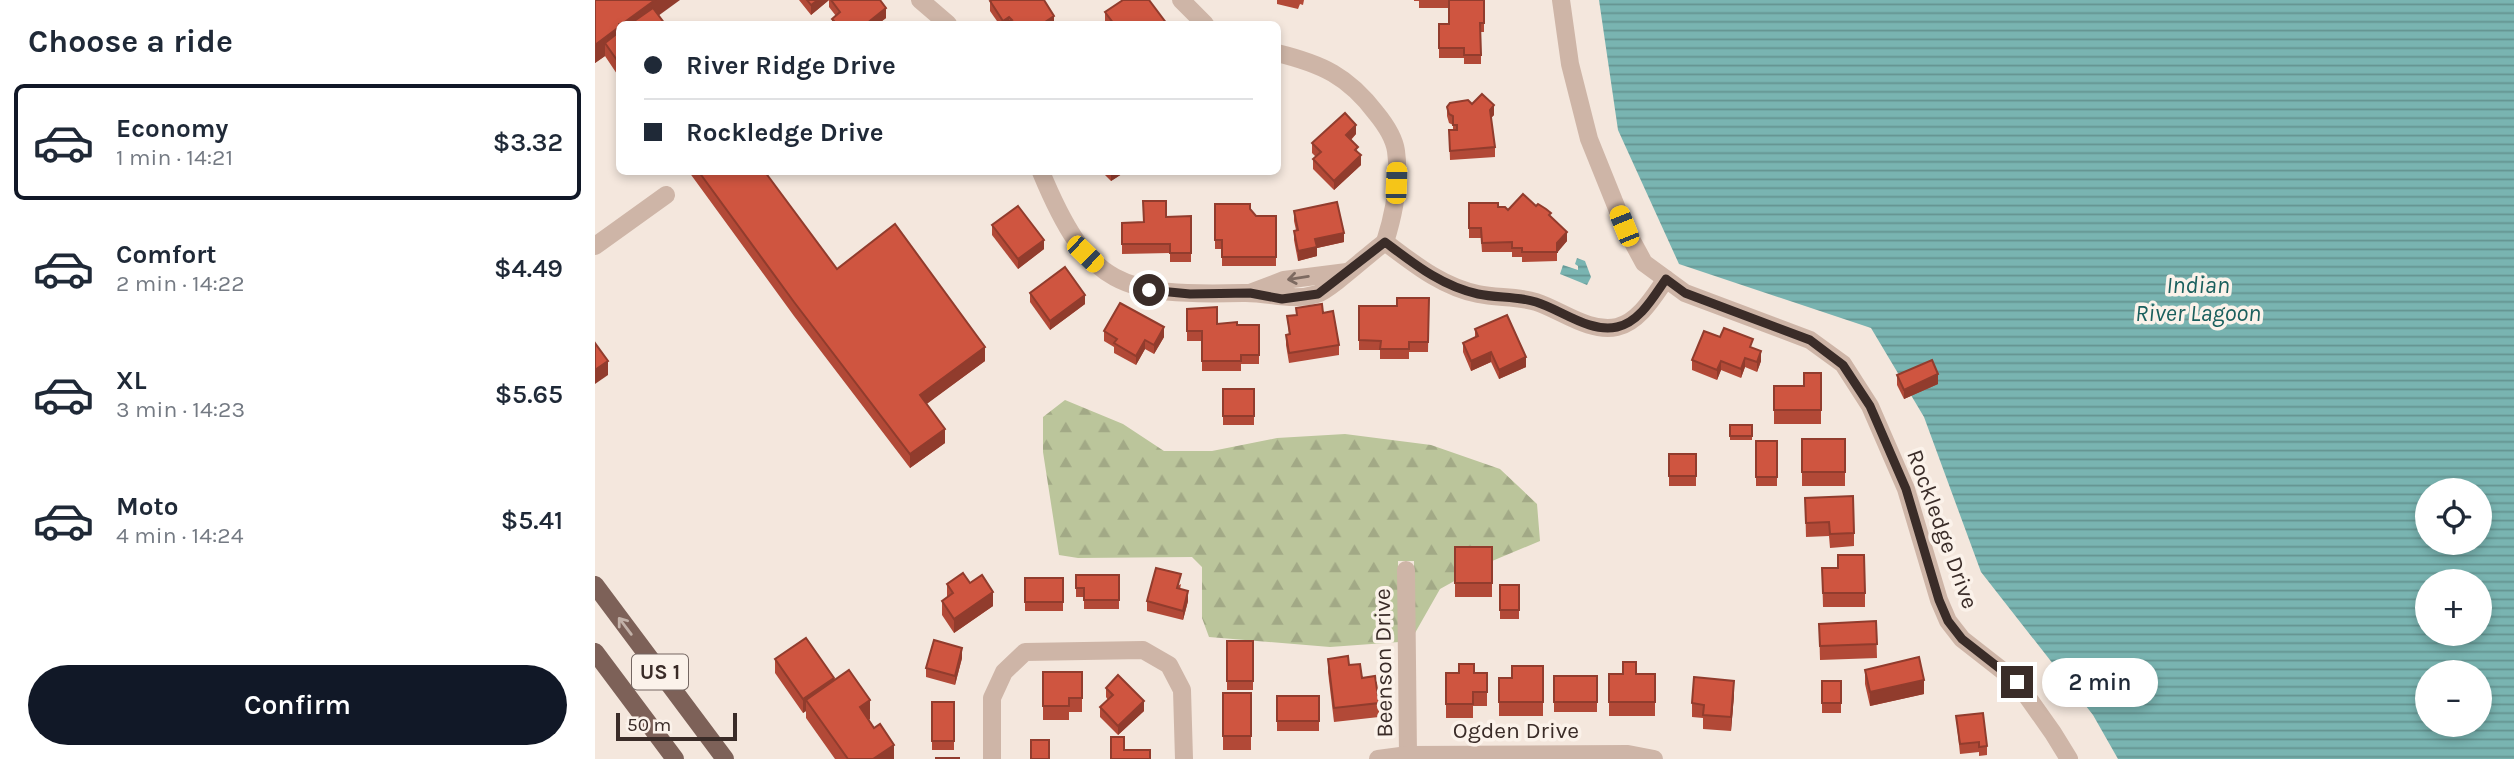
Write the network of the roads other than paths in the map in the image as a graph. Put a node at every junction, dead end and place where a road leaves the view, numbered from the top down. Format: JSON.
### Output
{"nodes":[{"id":1,"x":919,"y":0,"type":"edge"},
{"id":2,"x":1181,"y":0,"type":"edge"},
{"id":3,"x":1561,"y":0,"type":"edge"},
{"id":4,"x":1198,"y":13,"type":"edge"},
{"id":5,"x":944,"y":21,"type":"edge"},
{"id":6,"x":1281,"y":54,"type":"edge"},
{"id":7,"x":1042,"y":175,"type":"edge"},
{"id":8,"x":666,"y":195,"type":"dead end"},
{"id":9,"x":1385,"y":242,"type":"junction"},
{"id":10,"x":595,"y":246,"type":"edge"},
{"id":11,"x":1666,"y":279,"type":"junction"},
{"id":12,"x":1406,"y":570,"type":"dead end"},
{"id":13,"x":595,"y":585,"type":"edge"},
{"id":14,"x":595,"y":652,"type":"edge"},
{"id":15,"x":1408,"y":755,"type":"junction"},
{"id":16,"x":674,"y":759,"type":"edge"},
{"id":17,"x":725,"y":759,"type":"edge"},
{"id":18,"x":992,"y":759,"type":"edge"},
{"id":19,"x":1184,"y":759,"type":"edge"},
{"id":20,"x":1378,"y":759,"type":"edge"},
{"id":21,"x":1654,"y":759,"type":"edge"},
{"id":22,"x":2069,"y":759,"type":"edge"}],
"edges":[{"from":1,"to":5,"type":"street"},
{"from":2,"to":4,"type":"street"},
{"from":3,"to":11,"type":"street","name":"Rockledge Drive"},
{"from":6,"to":9,"type":"street"},
{"from":7,"to":9,"type":"street"},
{"from":8,"to":10,"type":"street"},
{"from":9,"to":11,"type":"street"},
{"from":11,"to":22,"type":"street","name":"Rockledge Drive"},
{"from":12,"to":15,"type":"street","name":"Beenson Drive"},
{"from":17,"to":13,"type":"main road","number":"US 1","one_way":true},
{"from":14,"to":16,"type":"main road","number":"US 1"},
{"from":15,"to":20,"type":"street","name":"Ogden Drive"},
{"from":15,"to":21,"type":"street","name":"Ogden Drive"},
{"from":18,"to":19,"type":"street"}]}
